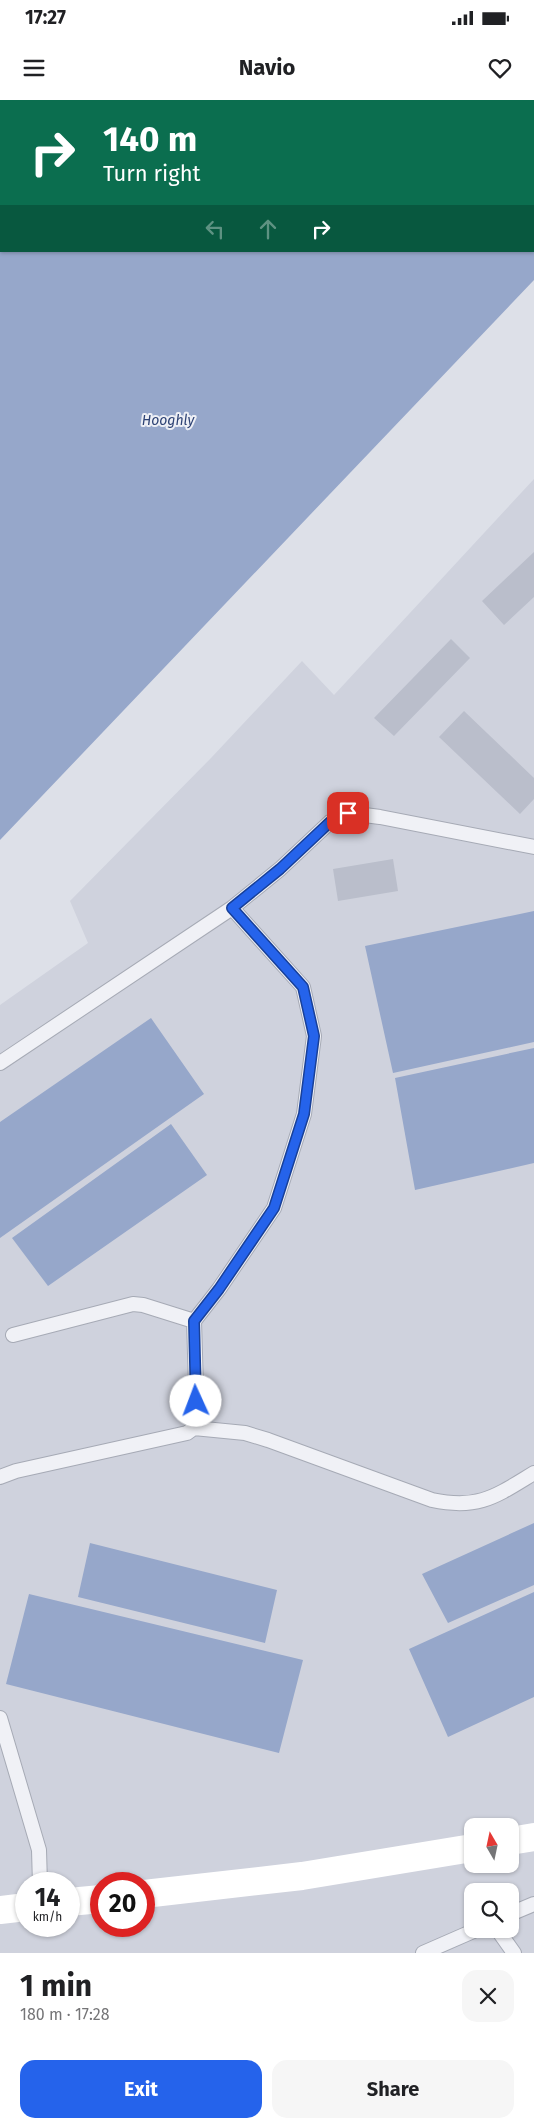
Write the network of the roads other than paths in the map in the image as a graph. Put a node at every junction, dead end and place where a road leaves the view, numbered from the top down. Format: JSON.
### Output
{"nodes":[{"id":1,"x":534,"y":846,"type":"edge"},
{"id":2,"x":232,"y":908,"type":"junction"},
{"id":3,"x":0,"y":1064,"type":"edge"},
{"id":4,"x":194,"y":1321,"type":"junction"},
{"id":5,"x":13,"y":1335,"type":"dead end"},
{"id":6,"x":194,"y":1428,"type":"junction"},
{"id":7,"x":534,"y":1473,"type":"edge"},
{"id":8,"x":0,"y":1477,"type":"edge"},
{"id":9,"x":0,"y":1718,"type":"edge"},
{"id":10,"x":534,"y":1837,"type":"edge"},
{"id":11,"x":519,"y":1840,"type":"edge"},
{"id":12,"x":464,"y":1849,"type":"edge"},
{"id":13,"x":40,"y":1872,"type":"edge"},
{"id":14,"x":155,"y":1893,"type":"edge"},
{"id":15,"x":534,"y":1904,"type":"edge"},
{"id":16,"x":15,"y":1908,"type":"edge"},
{"id":17,"x":0,"y":1910,"type":"edge"},
{"id":18,"x":519,"y":1910,"type":"edge"},
{"id":19,"x":464,"y":1935,"type":"edge"},
{"id":20,"x":503,"y":1938,"type":"edge"},
{"id":21,"x":423,"y":1953,"type":"edge"},
{"id":22,"x":514,"y":1953,"type":"edge"}],
"edges":[{"from":1,"to":2,"type":"lane"},
{"from":2,"to":3,"type":"lane"},
{"from":2,"to":4,"type":"lane"},
{"from":4,"to":5,"type":"lane"},
{"from":4,"to":6,"type":"lane"},
{"from":6,"to":7,"type":"lane"},
{"from":6,"to":8,"type":"lane"},
{"from":9,"to":13,"type":"lane"},
{"from":10,"to":11,"type":"street"},
{"from":12,"to":14,"type":"street"},
{"from":15,"to":18,"type":"lane"},
{"from":16,"to":17,"type":"street"},
{"from":19,"to":21,"type":"lane"},
{"from":20,"to":22,"type":"lane"}]}
